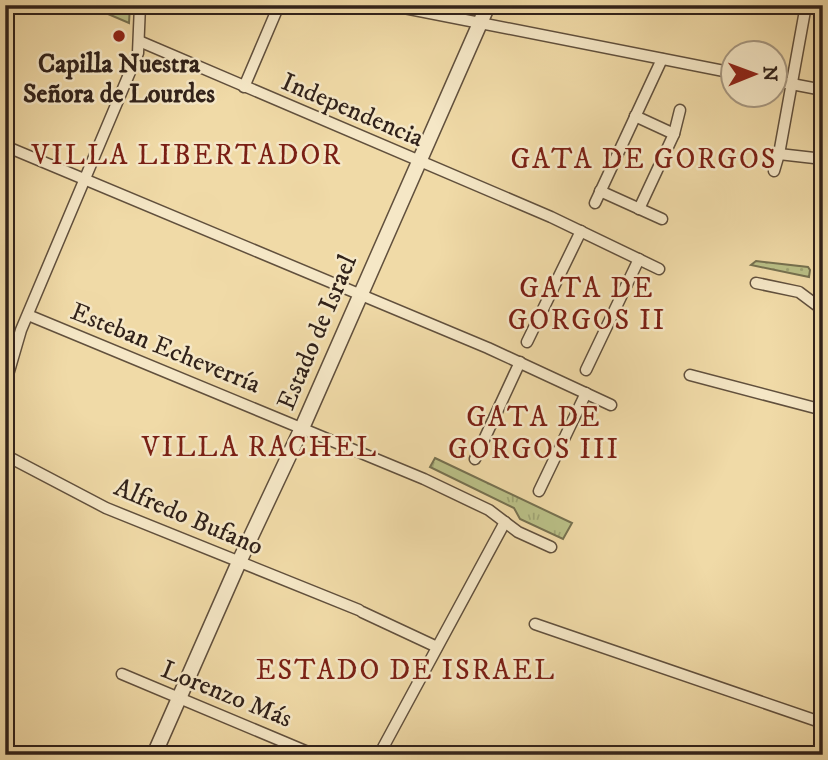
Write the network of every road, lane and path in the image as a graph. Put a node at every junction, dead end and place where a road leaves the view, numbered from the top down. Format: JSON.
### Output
{"nodes":[{"id":1,"x":140,"y":5,"type":"edge"},
{"id":2,"x":279,"y":5,"type":"edge"},
{"id":3,"x":389,"y":5,"type":"edge"},
{"id":4,"x":488,"y":5,"type":"edge"},
{"id":5,"x":806,"y":5,"type":"edge"},
{"id":6,"x":480,"y":23,"type":"junction"},
{"id":7,"x":139,"y":41,"type":"junction"},
{"id":8,"x":662,"y":59,"type":"junction"},
{"id":9,"x":720,"y":70,"type":"edge"},
{"id":10,"x":791,"y":84,"type":"junction"},
{"id":11,"x":244,"y":87,"type":"junction"},
{"id":12,"x":823,"y":90,"type":"edge"},
{"id":13,"x":680,"y":110,"type":"dead end"},
{"id":14,"x":635,"y":116,"type":"junction"},
{"id":15,"x":674,"y":134,"type":"junction"},
{"id":16,"x":5,"y":146,"type":"edge"},
{"id":17,"x":779,"y":154,"type":"junction"},
{"id":18,"x":823,"y":159,"type":"edge"},
{"id":19,"x":418,"y":162,"type":"junction"},
{"id":20,"x":774,"y":172,"type":"dead end"},
{"id":21,"x":85,"y":180,"type":"junction"},
{"id":22,"x":600,"y":191,"type":"junction"},
{"id":23,"x":595,"y":203,"type":"dead end"},
{"id":24,"x":639,"y":209,"type":"junction"},
{"id":25,"x":662,"y":219,"type":"dead end"},
{"id":26,"x":581,"y":231,"type":"junction"},
{"id":27,"x":639,"y":259,"type":"junction"},
{"id":28,"x":659,"y":269,"type":"dead end"},
{"id":29,"x":755,"y":283,"type":"dead end"},
{"id":30,"x":359,"y":295,"type":"junction"},
{"id":31,"x":823,"y":310,"type":"edge"},
{"id":32,"x":28,"y":315,"type":"junction"},
{"id":33,"x":527,"y":342,"type":"dead end"},
{"id":34,"x":520,"y":362,"type":"junction"},
{"id":35,"x":586,"y":370,"type":"dead end"},
{"id":36,"x":690,"y":374,"type":"dead end"},
{"id":37,"x":5,"y":384,"type":"edge"},
{"id":38,"x":586,"y":393,"type":"junction"},
{"id":39,"x":611,"y":405,"type":"dead end"},
{"id":40,"x":823,"y":410,"type":"edge"},
{"id":41,"x":302,"y":428,"type":"junction"},
{"id":42,"x":5,"y":455,"type":"edge"},
{"id":43,"x":475,"y":458,"type":"dead end"},
{"id":44,"x":539,"y":491,"type":"dead end"},
{"id":45,"x":505,"y":522,"type":"junction"},
{"id":46,"x":551,"y":547,"type":"dead end"},
{"id":47,"x":239,"y":562,"type":"junction"},
{"id":48,"x":536,"y":624,"type":"dead end"},
{"id":49,"x":437,"y":647,"type":"junction"},
{"id":50,"x":122,"y":674,"type":"dead end"},
{"id":51,"x":178,"y":698,"type":"junction"},
{"id":52,"x":823,"y":723,"type":"edge"},
{"id":53,"x":154,"y":755,"type":"edge"},
{"id":54,"x":315,"y":755,"type":"edge"},
{"id":55,"x":379,"y":755,"type":"edge"}],
"edges":[{"from":1,"to":7,"type":"street"},
{"from":2,"to":11,"type":"street"},
{"from":3,"to":6,"type":"street"},
{"from":4,"to":6,"type":"street","name":"Estado de Israel"},
{"from":5,"to":10,"type":"street"},
{"from":6,"to":8,"type":"street"},
{"from":6,"to":19,"type":"street","name":"Estado de Israel"},
{"from":7,"to":11,"type":"street","name":"Independencia"},
{"from":7,"to":21,"type":"street"},
{"from":8,"to":9,"type":"street"},
{"from":8,"to":14,"type":"street"},
{"from":10,"to":12,"type":"street"},
{"from":10,"to":17,"type":"street"},
{"from":11,"to":19,"type":"street","name":"Independencia"},
{"from":13,"to":15,"type":"street"},
{"from":14,"to":15,"type":"street"},
{"from":14,"to":22,"type":"street"},
{"from":15,"to":24,"type":"street"},
{"from":16,"to":21,"type":"street"},
{"from":17,"to":18,"type":"street"},
{"from":17,"to":20,"type":"street"},
{"from":19,"to":26,"type":"street","name":"Independencia"},
{"from":19,"to":30,"type":"street","name":"Estado de Israel"},
{"from":21,"to":30,"type":"street"},
{"from":21,"to":32,"type":"street"},
{"from":22,"to":23,"type":"street"},
{"from":22,"to":24,"type":"street"},
{"from":24,"to":25,"type":"street"},
{"from":26,"to":27,"type":"street","name":"Independencia"},
{"from":26,"to":33,"type":"street"},
{"from":27,"to":28,"type":"street","name":"Independencia"},
{"from":27,"to":35,"type":"street"},
{"from":29,"to":31,"type":"street"},
{"from":30,"to":34,"type":"street"},
{"from":30,"to":41,"type":"street","name":"Estado de Israel"},
{"from":32,"to":37,"type":"street"},
{"from":32,"to":41,"type":"street","name":"Esteban Echeverría"},
{"from":34,"to":38,"type":"street"},
{"from":34,"to":43,"type":"street"},
{"from":36,"to":40,"type":"street"},
{"from":38,"to":39,"type":"street"},
{"from":38,"to":44,"type":"street"},
{"from":41,"to":45,"type":"street","name":"Esteban Echeverría"},
{"from":41,"to":47,"type":"street","name":"Estado de Israel"},
{"from":42,"to":47,"type":"street","name":"Alfredo Bufano"},
{"from":45,"to":46,"type":"street","name":"Esteban Echeverría"},
{"from":45,"to":49,"type":"street"},
{"from":47,"to":49,"type":"street","name":"Alfredo Bufano"},
{"from":47,"to":51,"type":"street","name":"Estado de Israel"},
{"from":48,"to":52,"type":"street"},
{"from":49,"to":55,"type":"street"},
{"from":50,"to":51,"type":"street","name":"Lorenzo Más"},
{"from":51,"to":53,"type":"street","name":"Estado de Israel"},
{"from":51,"to":54,"type":"street","name":"Lorenzo Más"}]}
